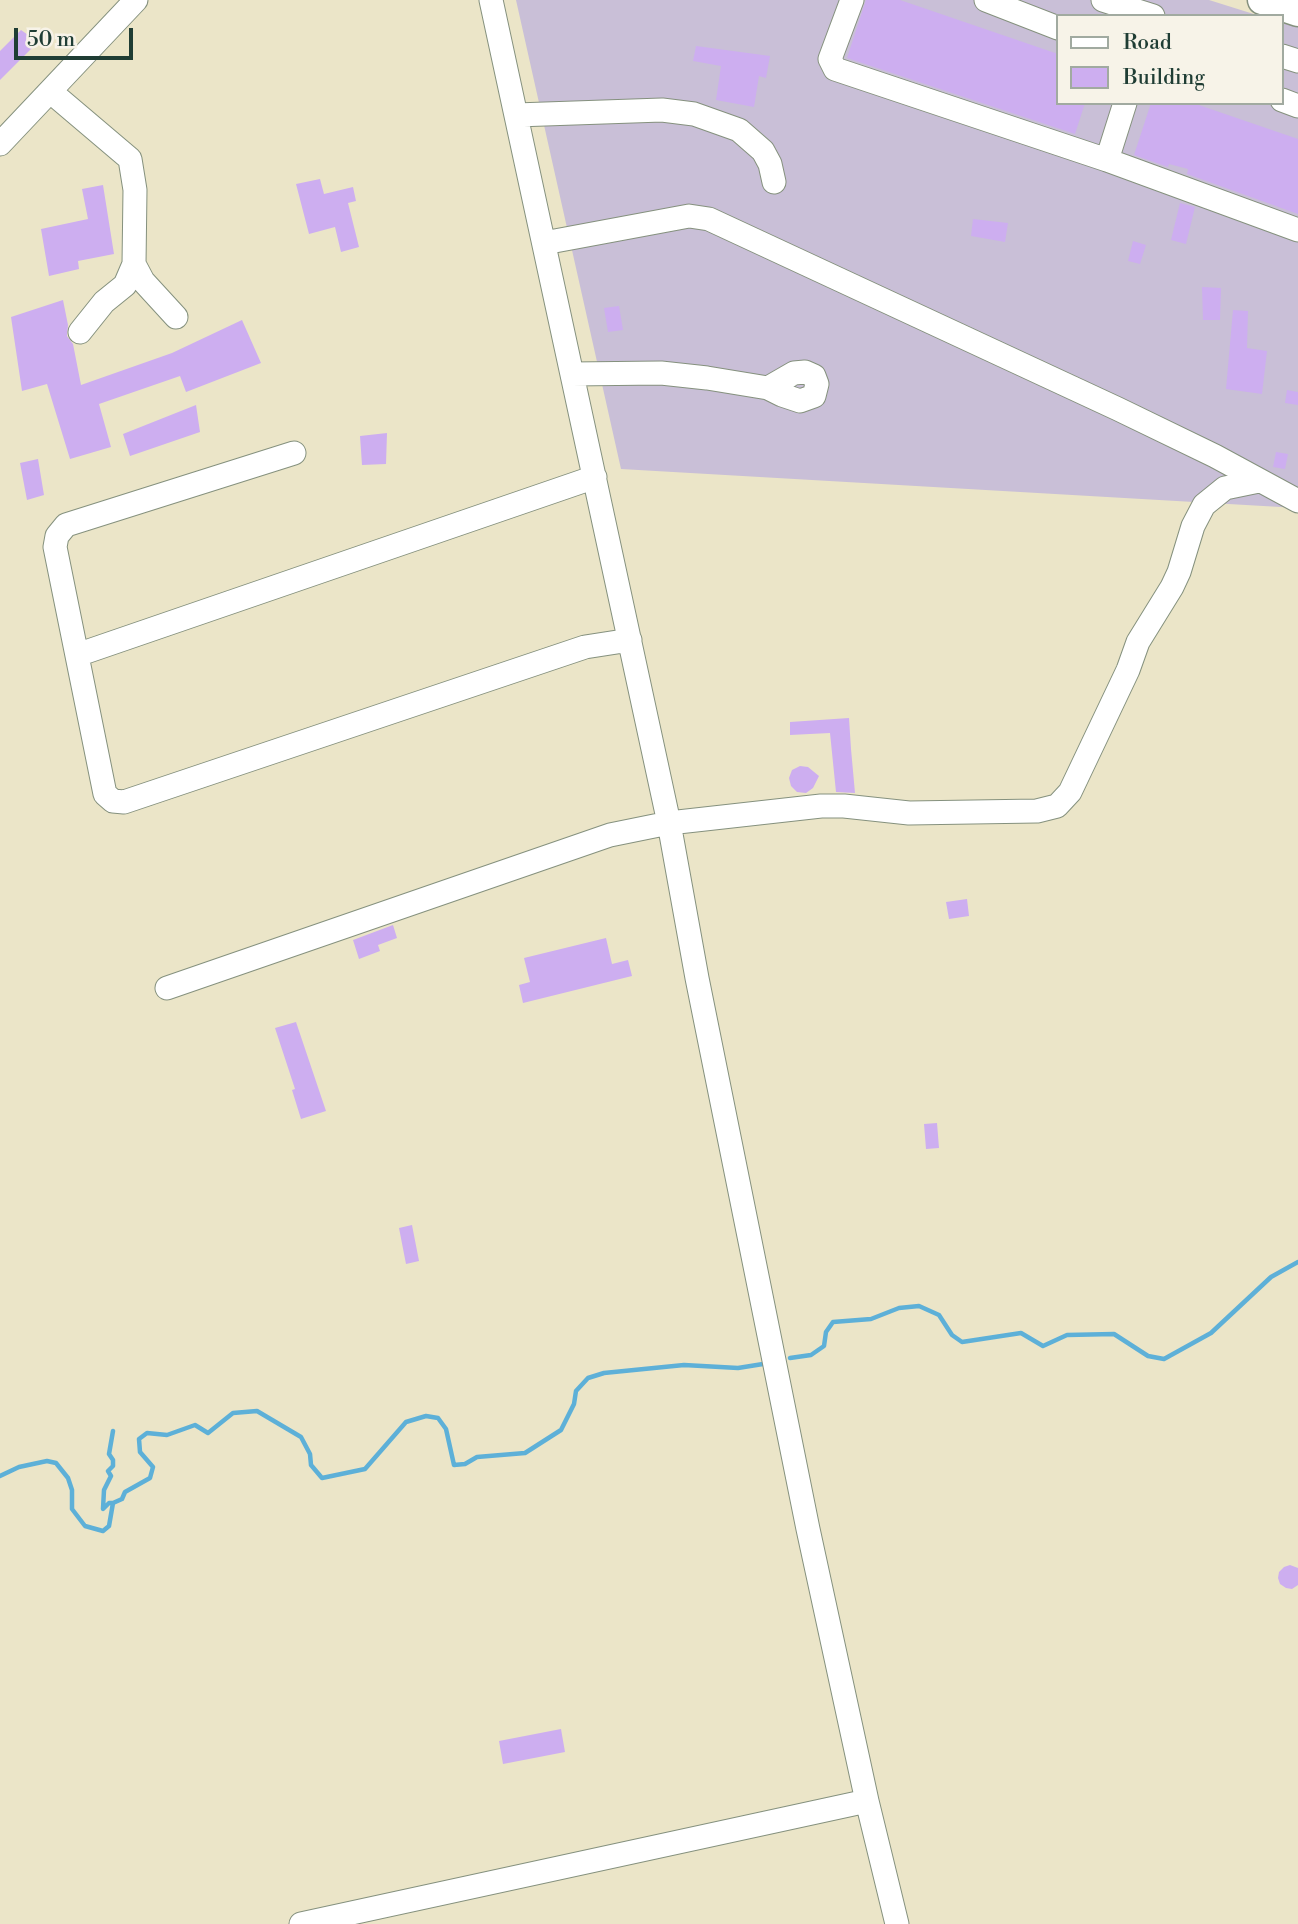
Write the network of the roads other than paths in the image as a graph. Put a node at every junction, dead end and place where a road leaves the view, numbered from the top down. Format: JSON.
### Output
{"nodes":[{"id":1,"x":136,"y":0,"type":"edge"},
{"id":2,"x":491,"y":0,"type":"edge"},
{"id":3,"x":852,"y":0,"type":"edge"},
{"id":4,"x":986,"y":0,"type":"edge"},
{"id":5,"x":1103,"y":0,"type":"edge"},
{"id":6,"x":1262,"y":0,"type":"edge"},
{"id":7,"x":1298,"y":12,"type":"edge"},
{"id":8,"x":1148,"y":14,"type":"edge"},
{"id":9,"x":1056,"y":27,"type":"edge"},
{"id":10,"x":51,"y":92,"type":"junction"},
{"id":11,"x":1124,"y":105,"type":"edge"},
{"id":12,"x":516,"y":115,"type":"junction"},
{"id":13,"x":0,"y":144,"type":"edge"},
{"id":14,"x":1107,"y":160,"type":"junction"},
{"id":15,"x":774,"y":182,"type":"dead end"},
{"id":16,"x":1298,"y":230,"type":"edge"},
{"id":17,"x":544,"y":243,"type":"junction"},
{"id":18,"x":134,"y":264,"type":"junction"},
{"id":19,"x":176,"y":317,"type":"dead end"},
{"id":20,"x":80,"y":332,"type":"dead end"},
{"id":21,"x":572,"y":374,"type":"junction"},
{"id":22,"x":768,"y":388,"type":"dead end"},
{"id":23,"x":294,"y":453,"type":"dead end"},
{"id":24,"x":595,"y":477,"type":"junction"},
{"id":25,"x":1259,"y":481,"type":"junction"},
{"id":26,"x":1298,"y":501,"type":"edge"},
{"id":27,"x":630,"y":640,"type":"junction"},
{"id":28,"x":77,"y":654,"type":"junction"},
{"id":29,"x":669,"y":823,"type":"junction"},
{"id":30,"x":167,"y":988,"type":"dead end"},
{"id":31,"x":867,"y":1801,"type":"junction"},
{"id":32,"x":301,"y":1924,"type":"edge"},
{"id":33,"x":897,"y":1924,"type":"edge"}],
"edges":[{"from":1,"to":10,"type":"street"},
{"from":2,"to":12,"type":"street"},
{"from":3,"to":14,"type":"street"},
{"from":4,"to":9,"type":"street"},
{"from":5,"to":8,"type":"street"},
{"from":6,"to":7,"type":"main road"},
{"from":10,"to":13,"type":"street"},
{"from":10,"to":18,"type":"street"},
{"from":11,"to":14,"type":"street"},
{"from":12,"to":15,"type":"street"},
{"from":12,"to":17,"type":"street"},
{"from":14,"to":16,"type":"street"},
{"from":17,"to":21,"type":"street"},
{"from":17,"to":25,"type":"street"},
{"from":18,"to":19,"type":"street"},
{"from":18,"to":20,"type":"street"},
{"from":21,"to":22,"type":"street"},
{"from":21,"to":24,"type":"street"},
{"from":23,"to":28,"type":"street"},
{"from":24,"to":27,"type":"street"},
{"from":24,"to":28,"type":"street"},
{"from":25,"to":26,"type":"street"},
{"from":25,"to":29,"type":"street"},
{"from":27,"to":28,"type":"street"},
{"from":27,"to":29,"type":"street"},
{"from":29,"to":30,"type":"street"},
{"from":29,"to":31,"type":"street"},
{"from":31,"to":32,"type":"street"},
{"from":31,"to":33,"type":"street"}]}
